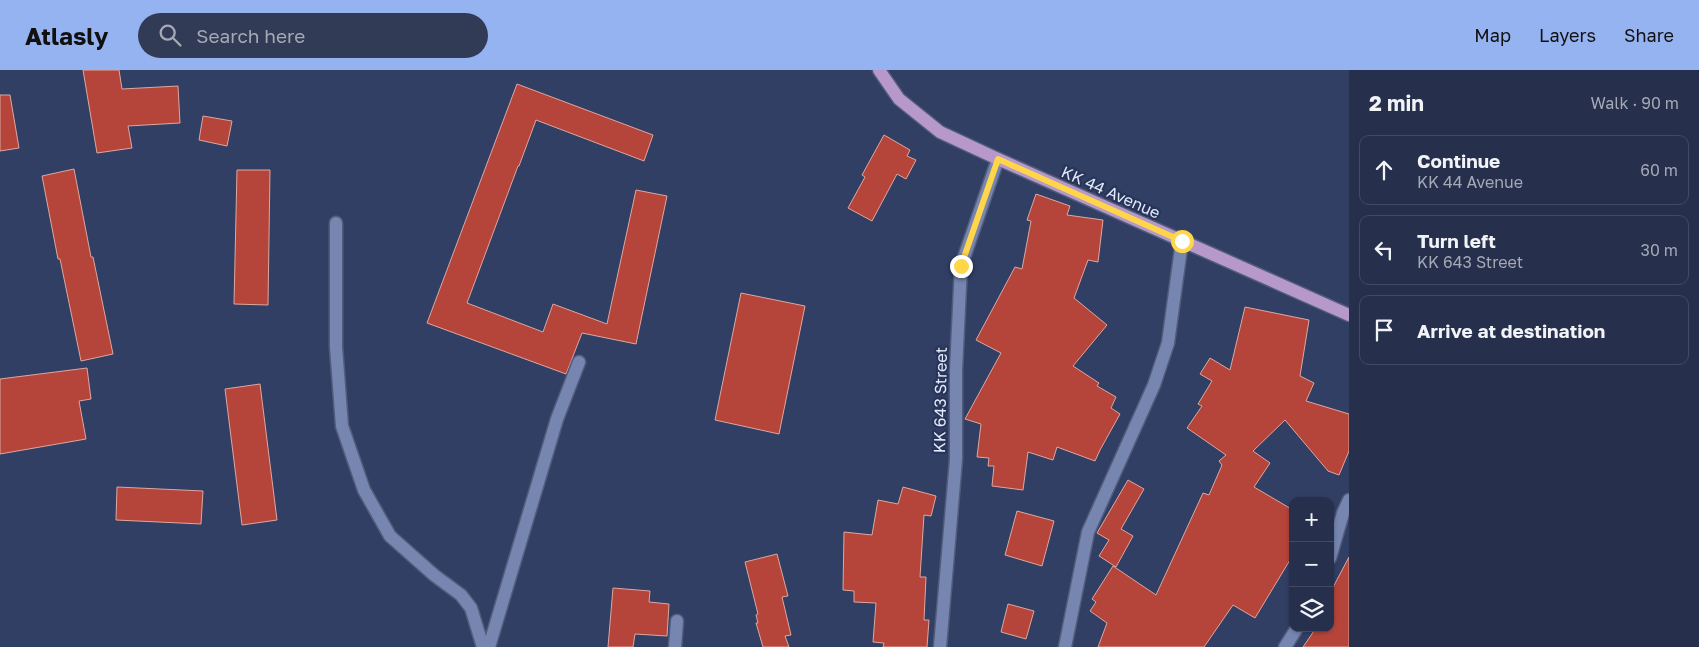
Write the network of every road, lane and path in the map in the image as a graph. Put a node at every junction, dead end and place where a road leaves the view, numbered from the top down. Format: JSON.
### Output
{"nodes":[{"id":1,"x":879,"y":70,"type":"edge"},
{"id":2,"x":998,"y":159,"type":"junction"},
{"id":3,"x":336,"y":223,"type":"dead end"},
{"id":4,"x":1182,"y":241,"type":"junction"},
{"id":5,"x":1349,"y":315,"type":"edge"},
{"id":6,"x":579,"y":362,"type":"dead end"},
{"id":7,"x":1349,"y":500,"type":"edge"},
{"id":8,"x":1334,"y":544,"type":"edge"},
{"id":9,"x":677,"y":621,"type":"dead end"},
{"id":10,"x":1294,"y":632,"type":"edge"},
{"id":11,"x":483,"y":647,"type":"edge"},
{"id":12,"x":489,"y":647,"type":"edge"},
{"id":13,"x":675,"y":647,"type":"edge"},
{"id":14,"x":940,"y":647,"type":"edge"},
{"id":15,"x":1065,"y":647,"type":"edge"},
{"id":16,"x":1285,"y":647,"type":"edge"}],
"edges":[{"from":1,"to":2,"type":"main road","name":"KK 44 Avenue"},
{"from":2,"to":4,"type":"main road","name":"KK 44 Avenue"},
{"from":2,"to":14,"type":"street","name":"KK 643 Street"},
{"from":3,"to":11,"type":"street"},
{"from":4,"to":5,"type":"main road","name":"KK 44 Avenue"},
{"from":4,"to":15,"type":"street"},
{"from":6,"to":12,"type":"street"},
{"from":7,"to":8,"type":"street"},
{"from":9,"to":13,"type":"street"},
{"from":10,"to":16,"type":"street"}]}
